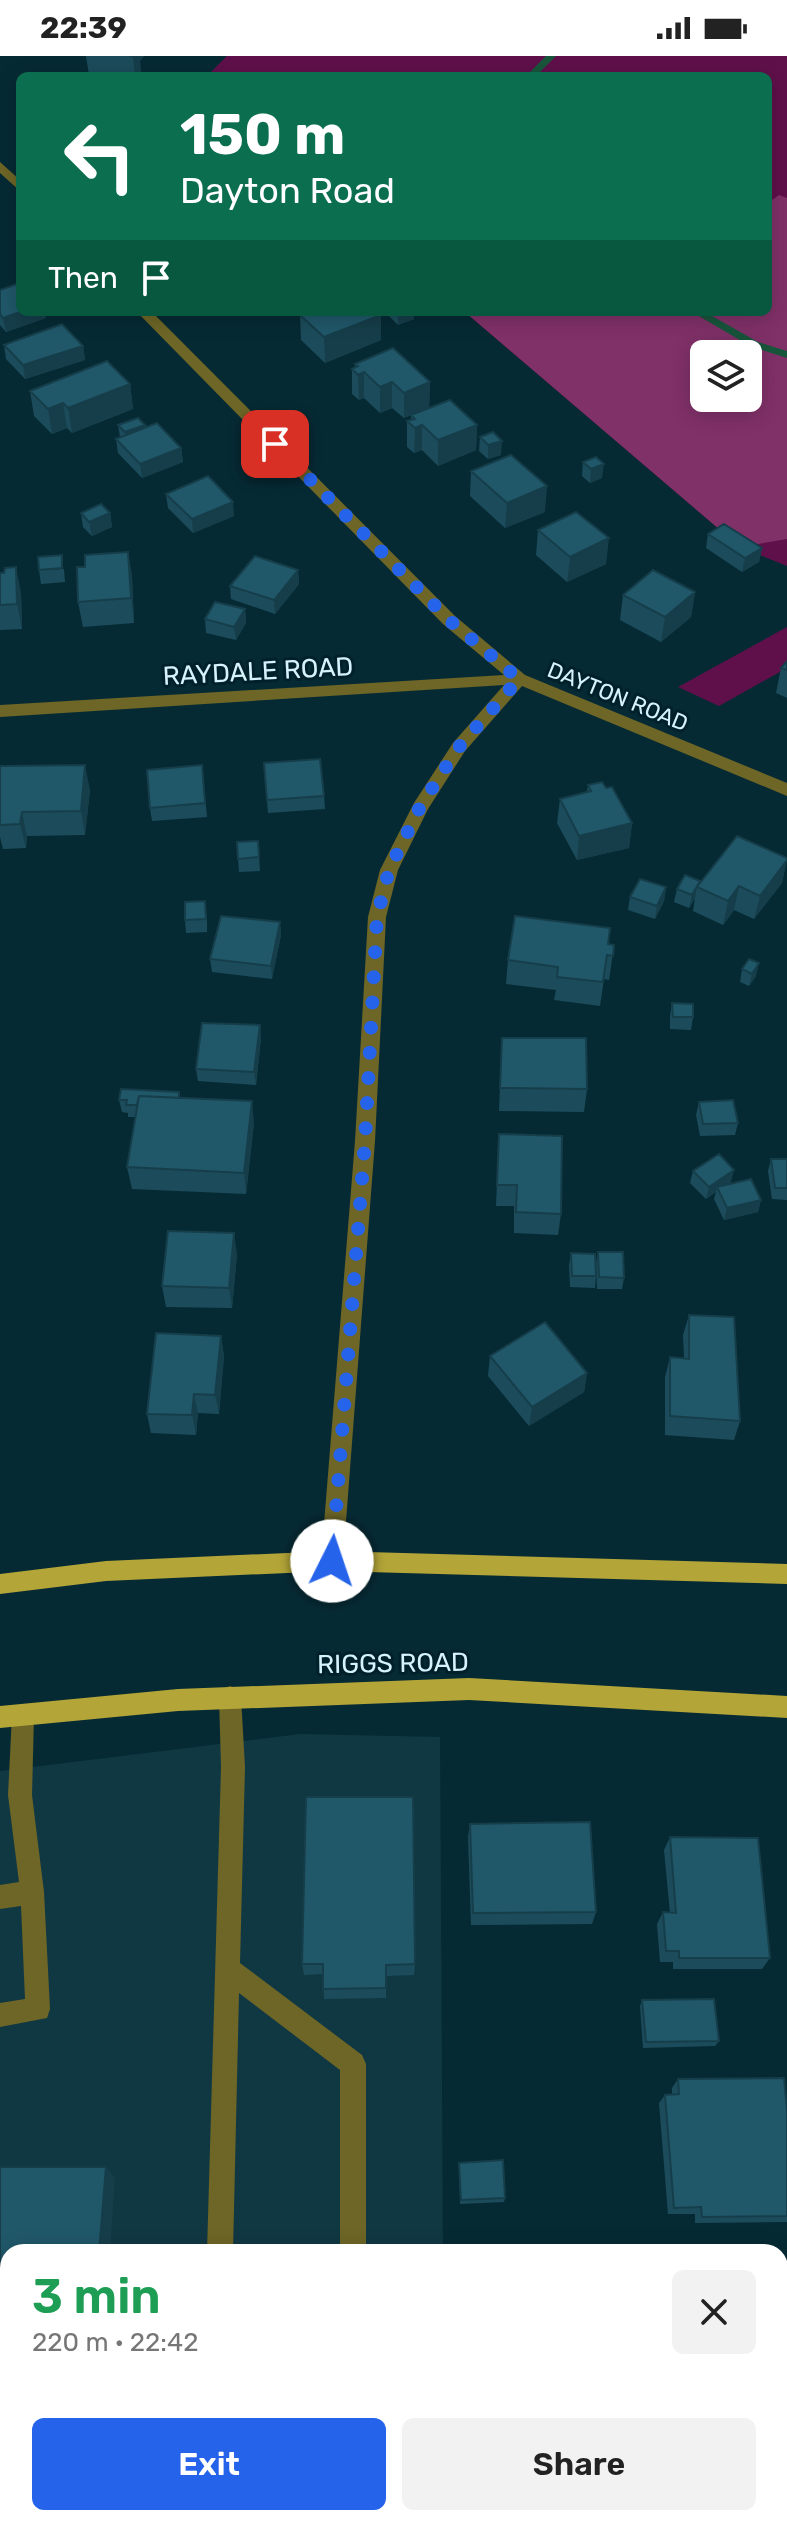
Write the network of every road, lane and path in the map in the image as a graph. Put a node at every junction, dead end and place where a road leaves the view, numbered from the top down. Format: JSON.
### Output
{"nodes":[{"id":1,"x":0,"y":166,"type":"edge"},
{"id":2,"x":16,"y":183,"type":"edge"},
{"id":3,"x":148,"y":316,"type":"edge"},
{"id":4,"x":519,"y":679,"type":"junction"},
{"id":5,"x":0,"y":711,"type":"edge"},
{"id":6,"x":787,"y":790,"type":"edge"},
{"id":7,"x":332,"y":1561,"type":"junction"},
{"id":8,"x":787,"y":1574,"type":"edge"},
{"id":9,"x":0,"y":1584,"type":"edge"},
{"id":10,"x":230,"y":1697,"type":"junction"},
{"id":11,"x":787,"y":1707,"type":"edge"},
{"id":12,"x":11,"y":1716,"type":"edge"},
{"id":13,"x":32,"y":1892,"type":"junction"},
{"id":14,"x":0,"y":1897,"type":"edge"},
{"id":15,"x":229,"y":1970,"type":"junction"},
{"id":16,"x":0,"y":2015,"type":"edge"},
{"id":17,"x":220,"y":2244,"type":"edge"},
{"id":18,"x":353,"y":2244,"type":"edge"}],
"edges":[{"from":1,"to":2,"type":"street"},
{"from":3,"to":4,"type":"street","name":"DAYTON ROAD"},
{"from":4,"to":5,"type":"street","name":"RAYDALE ROAD"},
{"from":4,"to":6,"type":"street","name":"DAYTON ROAD"},
{"from":4,"to":7,"type":"street"},
{"from":7,"to":8,"type":"main road"},
{"from":7,"to":9,"type":"main road"},
{"from":10,"to":11,"type":"main road","name":"RIGGS ROAD"},
{"from":10,"to":12,"type":"main road","name":"RIGGS ROAD"},
{"from":10,"to":15,"type":"street"},
{"from":12,"to":13,"type":"street"},
{"from":13,"to":14,"type":"street"},
{"from":13,"to":16,"type":"street"},
{"from":15,"to":17,"type":"street"},
{"from":15,"to":18,"type":"street"}]}
